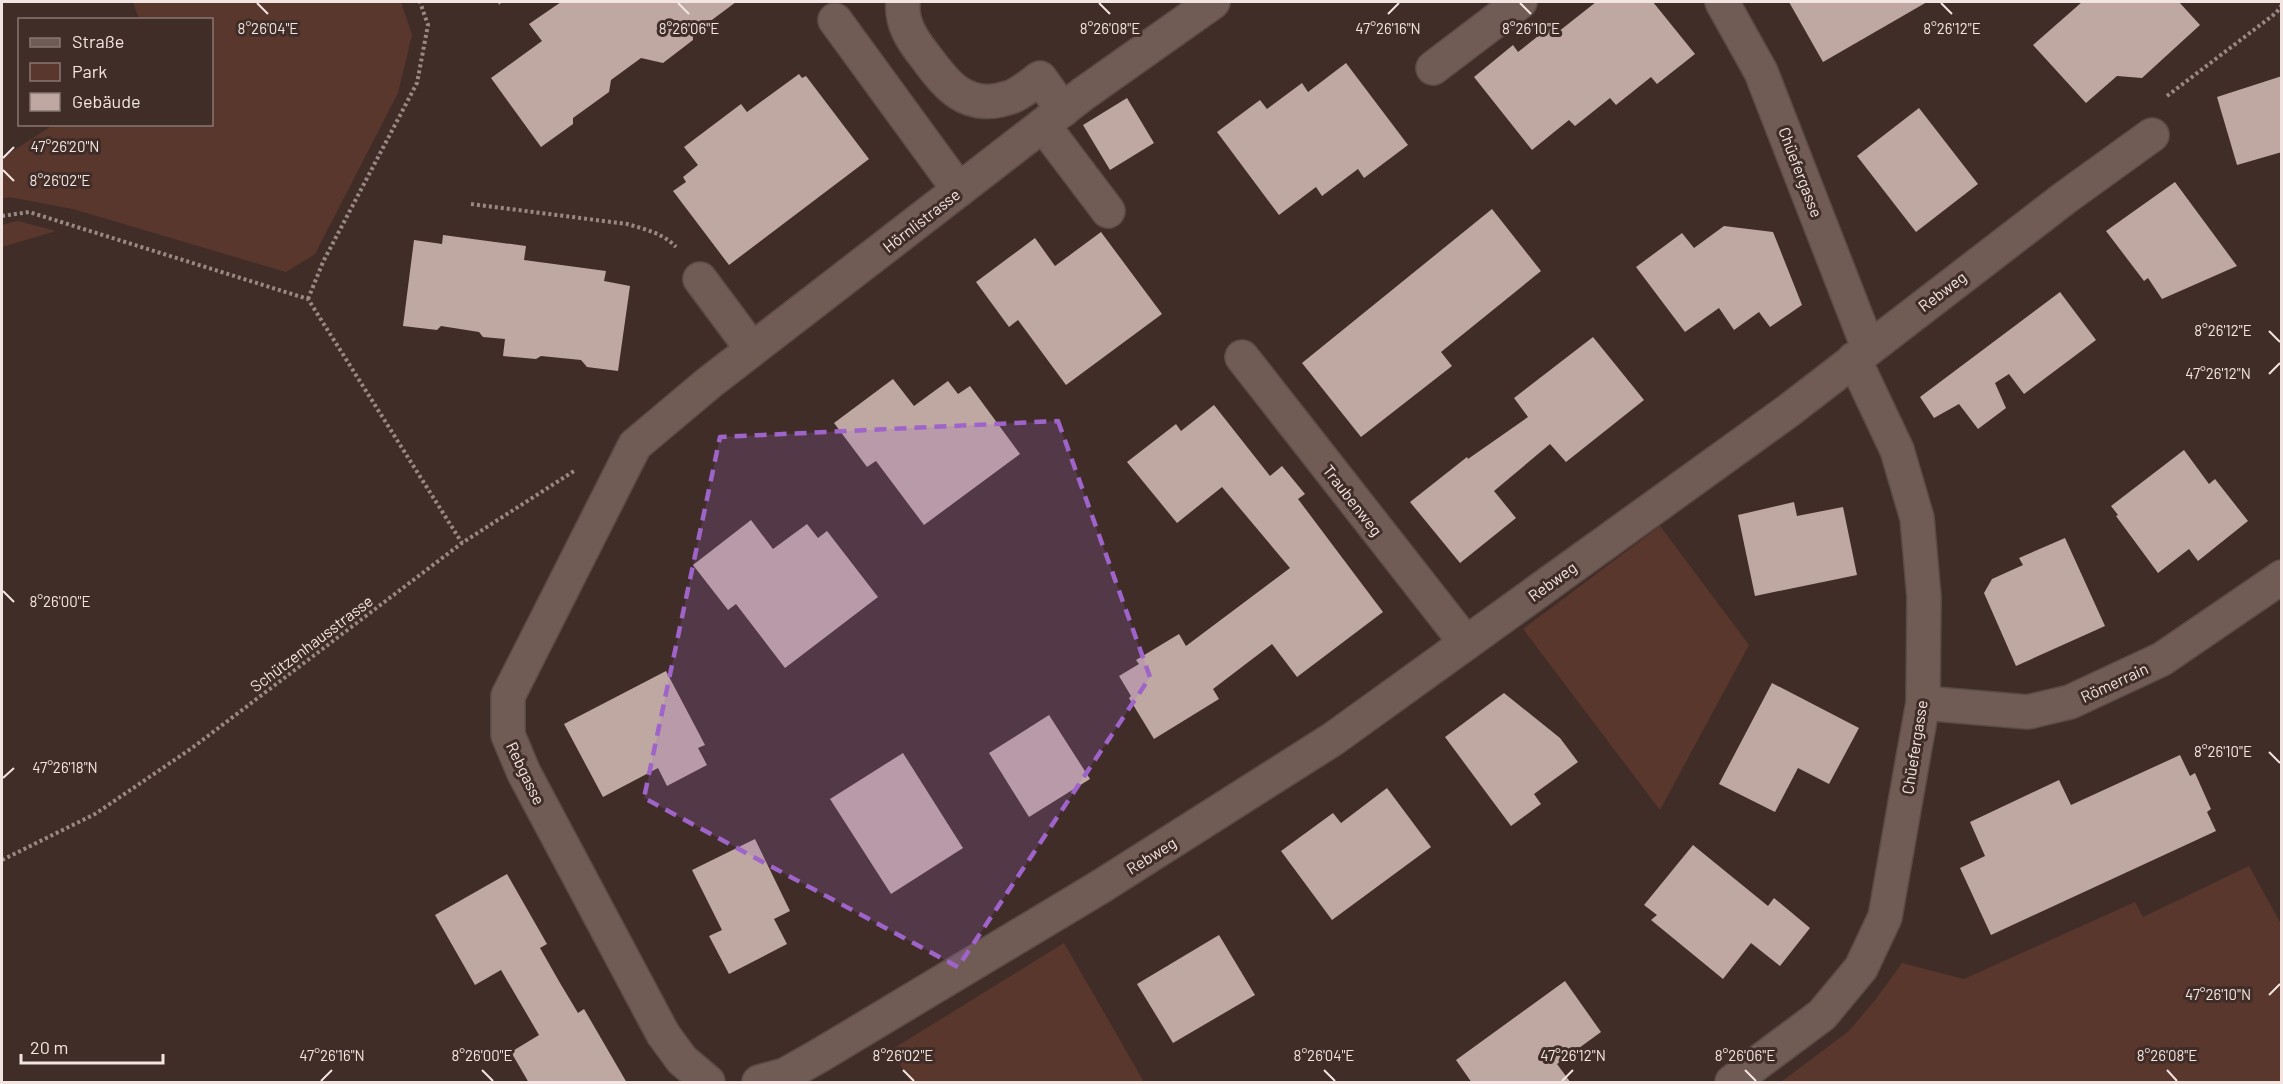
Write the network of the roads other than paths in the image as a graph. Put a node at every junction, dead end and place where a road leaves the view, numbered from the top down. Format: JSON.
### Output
{"nodes":[{"id":1,"x":903,"y":2,"type":"edge"},
{"id":2,"x":1213,"y":2,"type":"edge"},
{"id":3,"x":1520,"y":2,"type":"edge"},
{"id":4,"x":1722,"y":2,"type":"edge"},
{"id":5,"x":835,"y":20,"type":"dead end"},
{"id":6,"x":1433,"y":68,"type":"dead end"},
{"id":7,"x":1053,"y":117,"type":"junction"},
{"id":8,"x":2152,"y":135,"type":"road end"},
{"id":9,"x":959,"y":190,"type":"junction"},
{"id":10,"x":1108,"y":211,"type":"dead end"},
{"id":11,"x":700,"y":279,"type":"road end"},
{"id":12,"x":752,"y":350,"type":"junction"},
{"id":13,"x":1861,"y":353,"type":"junction"},
{"id":14,"x":1242,"y":357,"type":"dead end"},
{"id":15,"x":634,"y":445,"type":"joint"},
{"id":16,"x":2282,"y":578,"type":"edge"},
{"id":17,"x":1466,"y":643,"type":"junction"},
{"id":18,"x":1923,"y":702,"type":"junction"},
{"id":19,"x":712,"y":1082,"type":"edge"},
{"id":20,"x":759,"y":1083,"type":"edge"},
{"id":21,"x":1732,"y":1083,"type":"edge"}],
"edges":[{"from":1,"to":7,"type":"street"},
{"from":2,"to":7,"type":"street","name":"Hörnlistrasse"},
{"from":3,"to":6,"type":"street"},
{"from":4,"to":13,"type":"street","name":"Chüefergasse"},
{"from":5,"to":9,"type":"street"},
{"from":7,"to":9,"type":"street","name":"Hörnlistrasse"},
{"from":7,"to":10,"type":"street"},
{"from":8,"to":13,"type":"street","name":"Rebweg"},
{"from":9,"to":12,"type":"street","name":"Hörnlistrasse"},
{"from":11,"to":12,"type":"street"},
{"from":12,"to":15,"type":"street","name":"Hörnlistrasse"},
{"from":13,"to":17,"type":"street","name":"Rebweg"},
{"from":13,"to":18,"type":"street","name":"Chüefergasse"},
{"from":14,"to":17,"type":"street","name":"Traubenweg"},
{"from":15,"to":19,"type":"street","name":"Rebgasse"},
{"from":16,"to":18,"type":"street","name":"Römerrain"},
{"from":17,"to":20,"type":"street","name":"Rebweg"},
{"from":18,"to":21,"type":"street","name":"Chüefergasse"}]}
